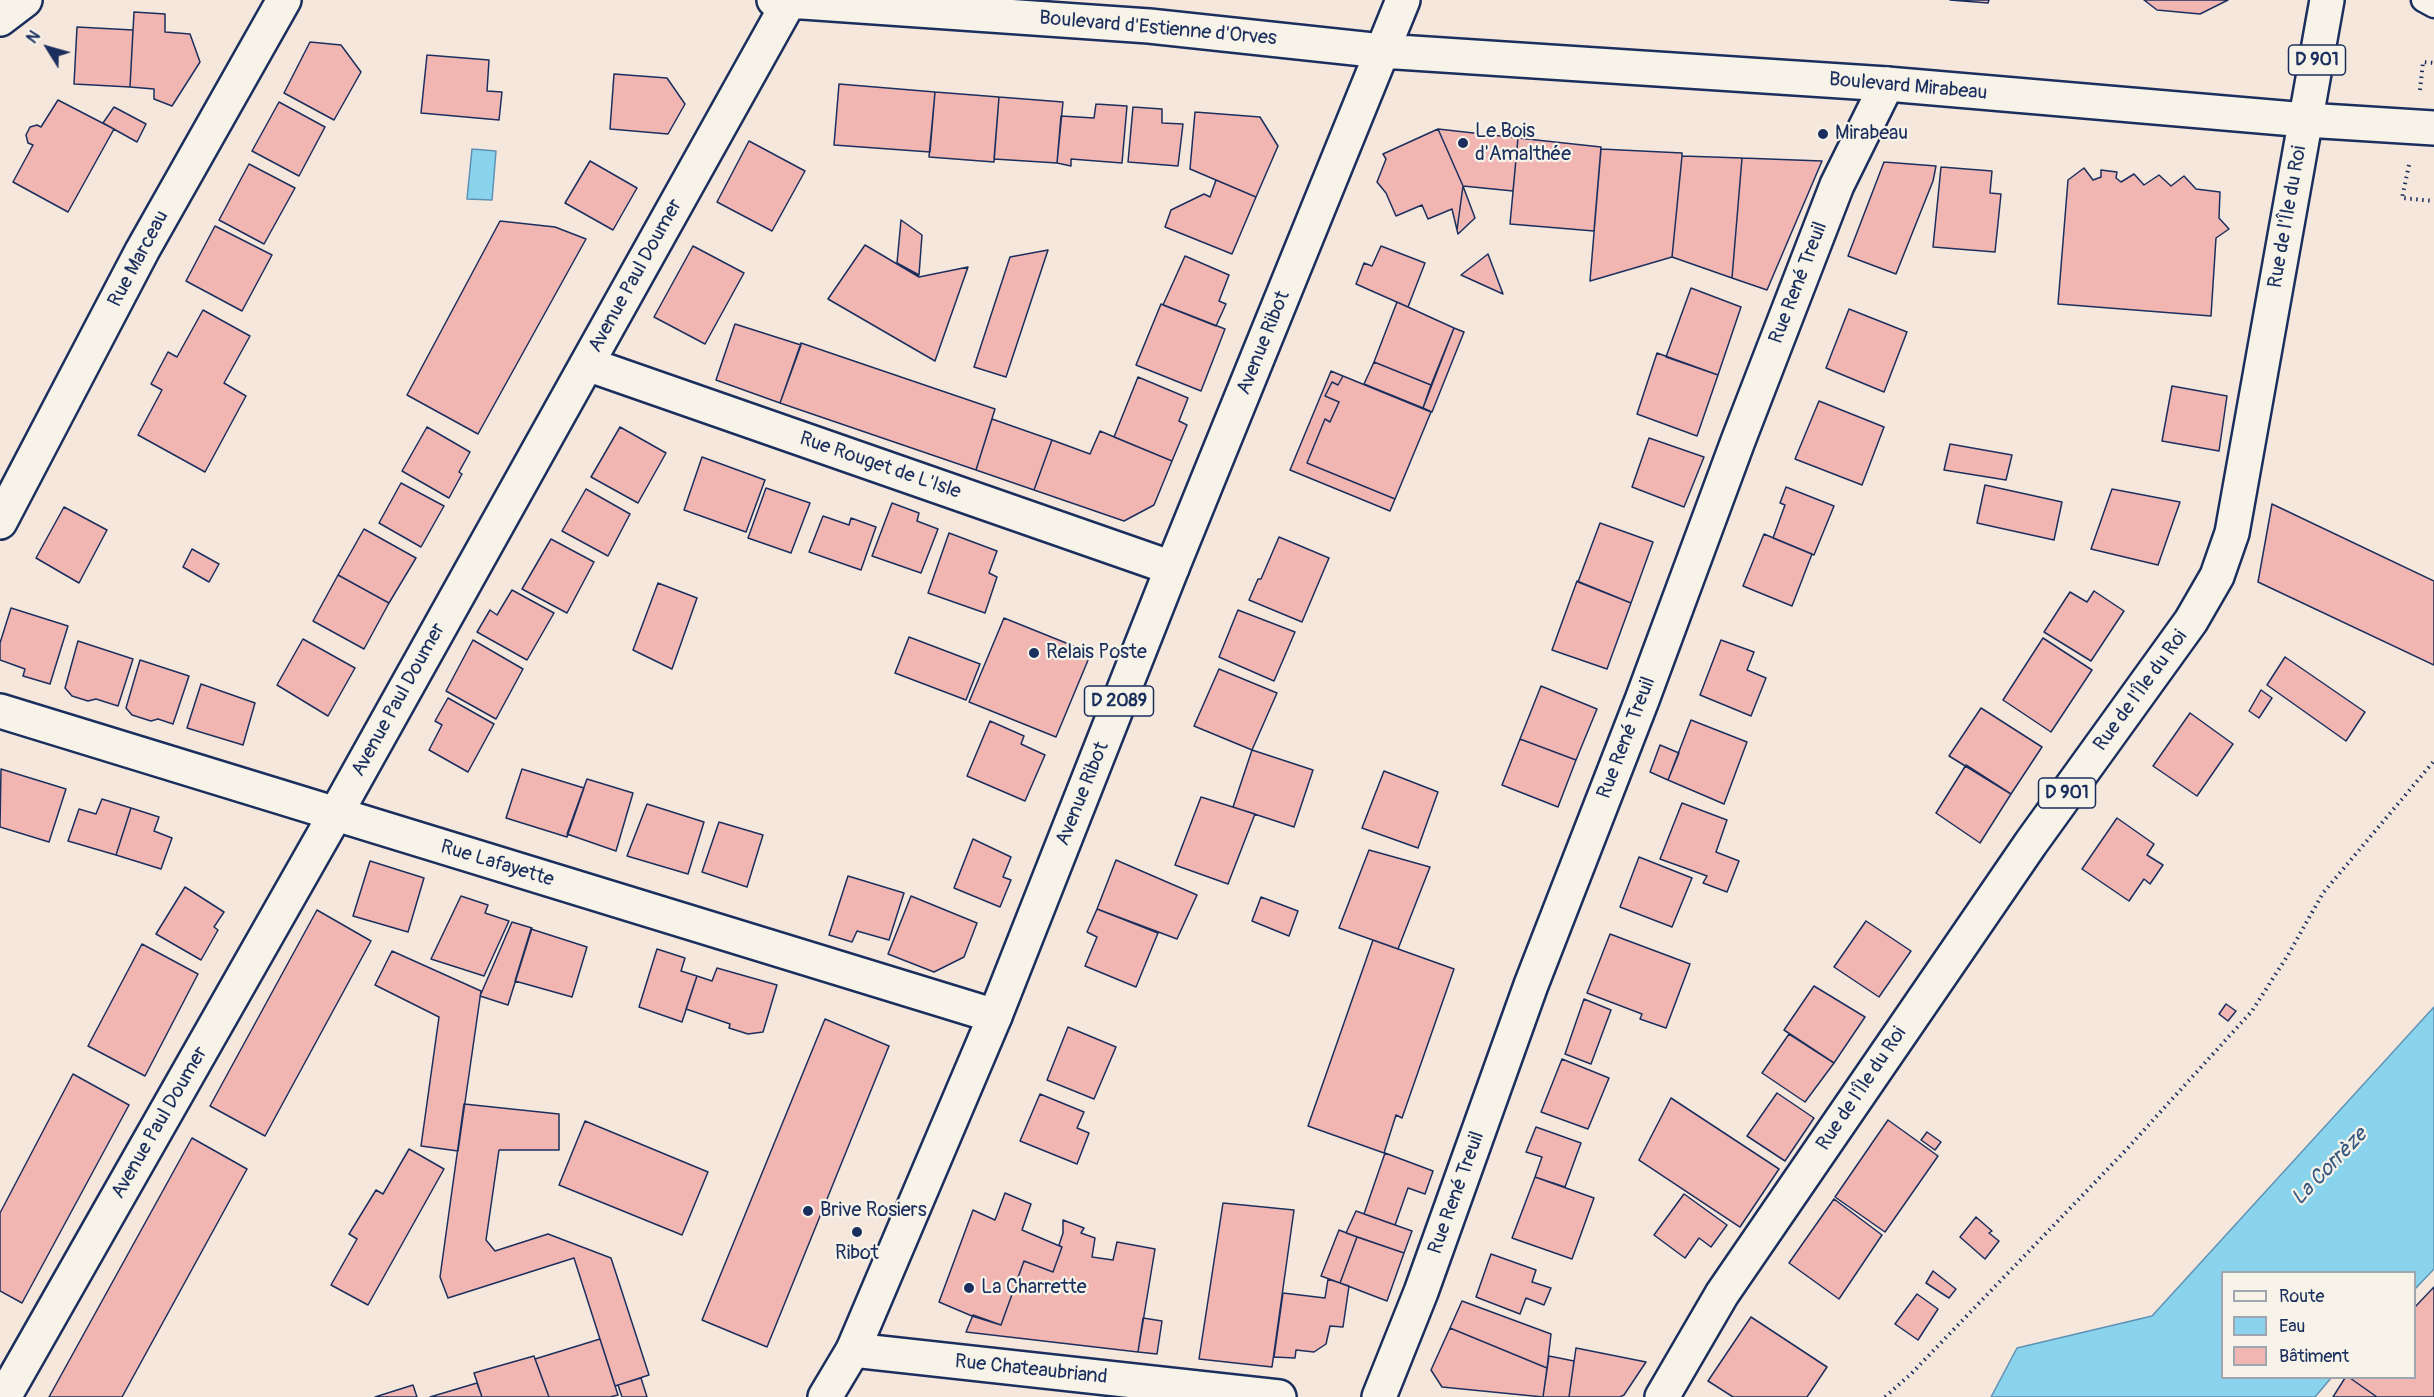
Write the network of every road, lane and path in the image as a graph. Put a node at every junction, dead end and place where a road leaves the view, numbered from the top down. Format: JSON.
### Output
{"nodes":[{"id":1,"x":25,"y":0,"type":"edge"},
{"id":2,"x":284,"y":0,"type":"edge"},
{"id":3,"x":785,"y":0,"type":"edge"},
{"id":4,"x":1403,"y":0,"type":"edge"},
{"id":5,"x":2327,"y":0,"type":"edge"},
{"id":6,"x":2423,"y":0,"type":"edge"},
{"id":7,"x":2434,"y":6,"type":"edge"},
{"id":8,"x":1142,"y":13,"type":"edge"},
{"id":9,"x":0,"y":19,"type":"edge"},
{"id":10,"x":1382,"y":51,"type":"junction"},
{"id":11,"x":1887,"y":84,"type":"junction"},
{"id":12,"x":2306,"y":120,"type":"junction"},
{"id":13,"x":2434,"y":128,"type":"edge"},
{"id":14,"x":2402,"y":198,"type":"dead end"},
{"id":15,"x":2434,"y":201,"type":"edge"},
{"id":16,"x":587,"y":364,"type":"junction"},
{"id":17,"x":0,"y":522,"type":"edge"},
{"id":18,"x":1172,"y":568,"type":"junction"},
{"id":19,"x":0,"y":711,"type":"edge"},
{"id":20,"x":2434,"y":761,"type":"edge"},
{"id":21,"x":335,"y":814,"type":"junction"},
{"id":22,"x":995,"y":1016,"type":"junction"},
{"id":23,"x":854,"y":1350,"type":"junction"},
{"id":24,"x":4,"y":1397,"type":"edge"},
{"id":25,"x":825,"y":1397,"type":"edge"},
{"id":26,"x":1279,"y":1397,"type":"edge"},
{"id":27,"x":1379,"y":1397,"type":"edge"},
{"id":28,"x":1662,"y":1397,"type":"edge"},
{"id":29,"x":1885,"y":1397,"type":"edge"}],
"edges":[{"from":1,"to":9,"type":"street"},
{"from":2,"to":17,"type":"street","name":"Rue Marceau"},
{"from":3,"to":8,"type":"street","name":"Boulevard d'Estienne d'Orves"},
{"from":3,"to":16,"type":"street","name":"Avenue Paul Doumer"},
{"from":4,"to":10,"type":"street","number":"D 2089"},
{"from":5,"to":12,"type":"street","number":"D 901"},
{"from":6,"to":7,"type":"lane"},
{"from":8,"to":10,"type":"street","name":"Boulevard d'Estienne d'Orves"},
{"from":10,"to":11,"type":"street","name":"Boulevard Mirabeau"},
{"from":10,"to":18,"type":"street","name":"Avenue Ribot","number":"D 2089"},
{"from":11,"to":12,"type":"street","name":"Boulevard Mirabeau"},
{"from":11,"to":27,"type":"street","name":"Rue René Treuil"},
{"from":12,"to":13,"type":"street","name":"Boulevard Mirabeau"},
{"from":12,"to":28,"type":"street","name":"Rue de l'Île du Roi","number":"D 901"},
{"from":14,"to":15,"type":"path"},
{"from":16,"to":18,"type":"street","name":"Rue Rouget de L'Isle"},
{"from":16,"to":21,"type":"street","name":"Avenue Paul Doumer"},
{"from":18,"to":22,"type":"street","name":"Avenue Ribot","number":"D 2089"},
{"from":19,"to":21,"type":"street","name":"Rue Lafayette"},
{"from":20,"to":29,"type":"path"},
{"from":21,"to":22,"type":"street","name":"Rue Lafayette"},
{"from":21,"to":24,"type":"street","name":"Avenue Paul Doumer"},
{"from":22,"to":23,"type":"street","name":"Avenue Ribot","number":"D 2089"},
{"from":23,"to":25,"type":"street","name":"Avenue Ribot","number":"D 2089"},
{"from":23,"to":26,"type":"street","name":"Rue Chateaubriand"}]}
